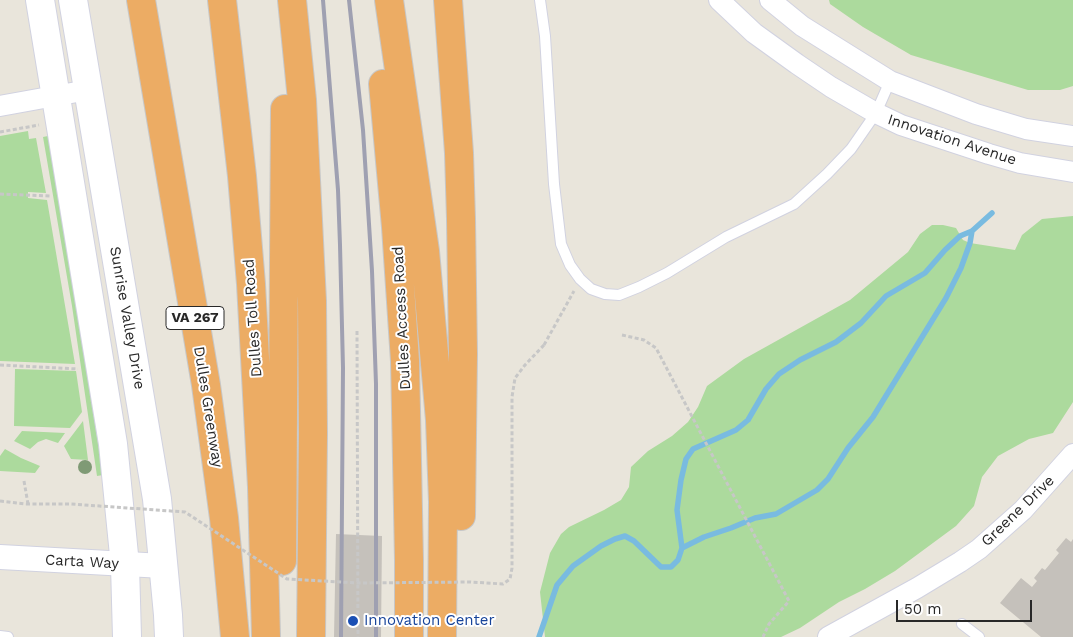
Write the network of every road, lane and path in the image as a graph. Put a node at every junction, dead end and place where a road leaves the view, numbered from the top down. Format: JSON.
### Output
{"nodes":[{"id":1,"x":40,"y":0,"type":"edge"},
{"id":2,"x":73,"y":0,"type":"edge"},
{"id":3,"x":141,"y":0,"type":"edge"},
{"id":4,"x":222,"y":0,"type":"edge"},
{"id":5,"x":279,"y":0,"type":"edge"},
{"id":6,"x":292,"y":0,"type":"edge"},
{"id":7,"x":372,"y":0,"type":"edge"},
{"id":8,"x":389,"y":0,"type":"edge"},
{"id":9,"x":448,"y":0,"type":"edge"},
{"id":10,"x":540,"y":0,"type":"edge"},
{"id":11,"x":719,"y":0,"type":"edge"},
{"id":12,"x":770,"y":0,"type":"edge"},
{"id":13,"x":890,"y":81,"type":"junction"},
{"id":14,"x":88,"y":90,"type":"junction"},
{"id":15,"x":56,"y":95,"type":"junction"},
{"id":16,"x":0,"y":106,"type":"edge"},
{"id":17,"x":876,"y":113,"type":"junction"},
{"id":18,"x":39,"y":125,"type":"dead end"},
{"id":19,"x":0,"y":132,"type":"edge"},
{"id":20,"x":1073,"y":136,"type":"edge"},
{"id":21,"x":1073,"y":172,"type":"edge"},
{"id":22,"x":0,"y":194,"type":"edge"},
{"id":23,"x":50,"y":196,"type":"dead end"},
{"id":24,"x":580,"y":279,"type":"junction"},
{"id":25,"x":357,"y":331,"type":"dead end"},
{"id":26,"x":622,"y":335,"type":"dead end"},
{"id":27,"x":0,"y":365,"type":"edge"},
{"id":28,"x":79,"y":369,"type":"dead end"},
{"id":29,"x":1073,"y":454,"type":"edge"},
{"id":30,"x":24,"y":481,"type":"dead end"},
{"id":31,"x":0,"y":501,"type":"edge"},
{"id":32,"x":27,"y":504,"type":"junction"},
{"id":33,"x":0,"y":557,"type":"edge"},
{"id":34,"x":124,"y":565,"type":"junction"},
{"id":35,"x":163,"y":566,"type":"junction"},
{"id":36,"x":359,"y":583,"type":"junction"},
{"id":37,"x":962,"y":624,"type":"dead end"},
{"id":38,"x":0,"y":636,"type":"edge"},
{"id":39,"x":8,"y":637,"type":"edge"},
{"id":40,"x":127,"y":637,"type":"edge"},
{"id":41,"x":169,"y":637,"type":"edge"},
{"id":42,"x":235,"y":637,"type":"edge"},
{"id":43,"x":266,"y":637,"type":"edge"},
{"id":44,"x":282,"y":637,"type":"edge"},
{"id":45,"x":311,"y":637,"type":"edge"},
{"id":46,"x":358,"y":637,"type":"edge"},
{"id":47,"x":409,"y":637,"type":"edge"},
{"id":48,"x":442,"y":637,"type":"edge"},
{"id":49,"x":460,"y":637,"type":"edge"},
{"id":50,"x":763,"y":637,"type":"edge"},
{"id":51,"x":828,"y":637,"type":"edge"},
{"id":52,"x":979,"y":637,"type":"edge"}],
"edges":[{"from":1,"to":15,"type":"main road"},
{"from":2,"to":14,"type":"main road","name":"Sunrise Valley Drive"},
{"from":3,"to":42,"type":"highway","name":"Dulles Greenway","number":"VA 267"},
{"from":4,"to":43,"type":"highway","name":"Dulles Toll Road"},
{"from":5,"to":44,"type":"highway"},
{"from":6,"to":45,"type":"highway"},
{"from":7,"to":47,"type":"highway","name":"Dulles Access Road"},
{"from":8,"to":48,"type":"highway"},
{"from":9,"to":49,"type":"highway"},
{"from":10,"to":24,"type":"lane"},
{"from":11,"to":17,"type":"street","name":"Innovation Avenue"},
{"from":12,"to":13,"type":"street"},
{"from":13,"to":17,"type":"lane"},
{"from":13,"to":20,"type":"street"},
{"from":14,"to":15,"type":"street"},
{"from":14,"to":35,"type":"main road","name":"Sunrise Valley Drive"},
{"from":15,"to":16,"type":"street"},
{"from":15,"to":34,"type":"main road"},
{"from":17,"to":21,"type":"street","name":"Innovation Avenue"},
{"from":17,"to":24,"type":"lane"},
{"from":18,"to":19,"type":"path"},
{"from":22,"to":23,"type":"path"},
{"from":24,"to":36,"type":"path","bridge":true},
{"from":25,"to":36,"type":"path"},
{"from":26,"to":50,"type":"path"},
{"from":27,"to":28,"type":"path"},
{"from":29,"to":51,"type":"street","name":"Greene Drive"},
{"from":30,"to":32,"type":"path"},
{"from":31,"to":32,"type":"path"},
{"from":32,"to":36,"type":"path","bridge":true},
{"from":33,"to":34,"type":"street","name":"Carta Way"},
{"from":34,"to":35,"type":"street","name":"Carta Way"},
{"from":34,"to":40,"type":"main road"},
{"from":35,"to":41,"type":"main road","name":"Sunrise Valley Drive"},
{"from":36,"to":46,"type":"path"},
{"from":37,"to":52,"type":"lane"},
{"from":38,"to":39,"type":"lane"}]}
